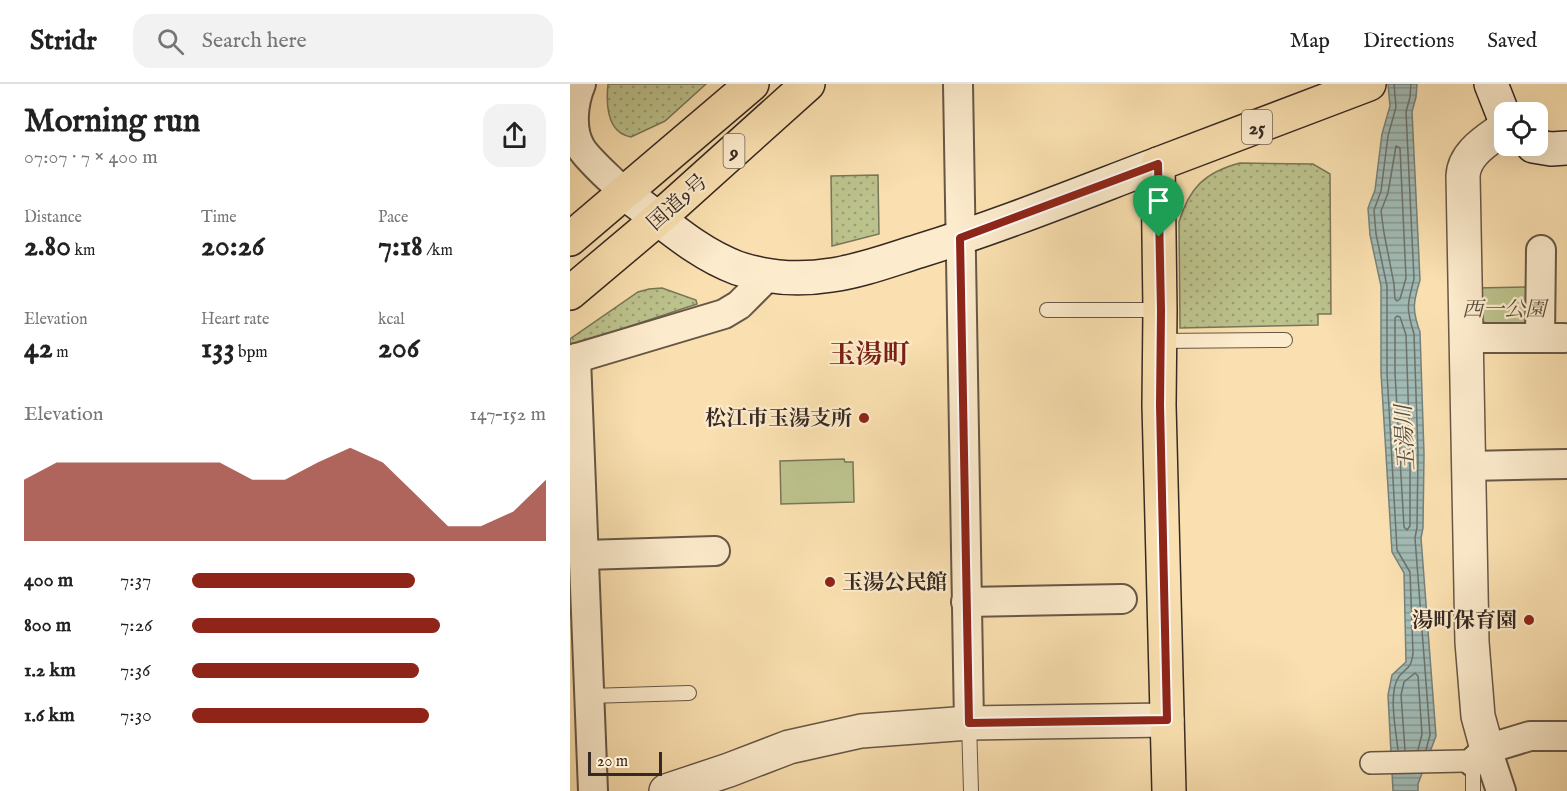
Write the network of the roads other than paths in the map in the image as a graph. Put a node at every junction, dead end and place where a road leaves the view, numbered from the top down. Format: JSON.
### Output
{"nodes":[{"id":1,"x":581,"y":84,"type":"edge"},
{"id":2,"x":752,"y":84,"type":"edge"},
{"id":3,"x":808,"y":84,"type":"edge"},
{"id":4,"x":958,"y":84,"type":"edge"},
{"id":5,"x":1491,"y":84,"type":"edge"},
{"id":6,"x":1353,"y":88,"type":"edge"},
{"id":7,"x":1498,"y":102,"type":"edge"},
{"id":8,"x":1494,"y":136,"type":"edge"},
{"id":9,"x":1548,"y":148,"type":"edge"},
{"id":10,"x":1567,"y":148,"type":"edge"},
{"id":11,"x":1158,"y":164,"type":"junction"},
{"id":12,"x":624,"y":193,"type":"junction"},
{"id":13,"x":659,"y":218,"type":"junction"},
{"id":14,"x":960,"y":238,"type":"junction"},
{"id":15,"x":570,"y":239,"type":"edge"},
{"id":16,"x":1541,"y":250,"type":"dead end"},
{"id":17,"x":768,"y":276,"type":"junction"},
{"id":18,"x":570,"y":293,"type":"edge"},
{"id":19,"x":1047,"y":310,"type":"dead end"},
{"id":20,"x":1160,"y":325,"type":"junction"},
{"id":21,"x":1465,"y":338,"type":"junction"},
{"id":22,"x":1285,"y":340,"type":"dead end"},
{"id":23,"x":573,"y":359,"type":"edge"},
{"id":24,"x":1567,"y":464,"type":"edge"},
{"id":25,"x":1468,"y":466,"type":"junction"},
{"id":26,"x":715,"y":551,"type":"dead end"},
{"id":27,"x":584,"y":555,"type":"junction"},
{"id":28,"x":1122,"y":599,"type":"dead end"},
{"id":29,"x":966,"y":602,"type":"junction"},
{"id":30,"x":689,"y":693,"type":"dead end"},
{"id":31,"x":589,"y":696,"type":"junction"},
{"id":32,"x":1167,"y":720,"type":"junction"},
{"id":33,"x":969,"y":723,"type":"junction"},
{"id":34,"x":1567,"y":736,"type":"edge"},
{"id":35,"x":1474,"y":757,"type":"junction"},
{"id":36,"x":1371,"y":763,"type":"dead end"},
{"id":37,"x":593,"y":791,"type":"edge"},
{"id":38,"x":666,"y":791,"type":"edge"},
{"id":39,"x":971,"y":791,"type":"edge"},
{"id":40,"x":1169,"y":791,"type":"edge"},
{"id":41,"x":1473,"y":791,"type":"edge"},
{"id":42,"x":1501,"y":791,"type":"edge"}],
"edges":[{"from":1,"to":12,"type":"street"},
{"from":2,"to":12,"type":"main road","name":"国道9号","number":"9"},
{"from":3,"to":13,"type":"main road","name":"国道9号","number":"9"},
{"from":4,"to":14,"type":"street"},
{"from":5,"to":7,"type":"street"},
{"from":6,"to":11,"type":"main road","number":"25"},
{"from":8,"to":21,"type":"street"},
{"from":9,"to":10,"type":"street"},
{"from":11,"to":14,"type":"street"},
{"from":11,"to":20,"type":"main road"},
{"from":12,"to":13,"type":"street"},
{"from":12,"to":15,"type":"main road","name":"国道9号","number":"9"},
{"from":13,"to":17,"type":"street"},
{"from":13,"to":18,"type":"main road","name":"国道9号","number":"9"},
{"from":14,"to":17,"type":"street"},
{"from":14,"to":29,"type":"street"},
{"from":16,"to":21,"type":"street"},
{"from":17,"to":23,"type":"street"},
{"from":19,"to":20,"type":"lane"},
{"from":20,"to":22,"type":"lane"},
{"from":20,"to":32,"type":"main road"},
{"from":21,"to":25,"type":"street"},
{"from":23,"to":27,"type":"street"},
{"from":24,"to":25,"type":"street"},
{"from":25,"to":35,"type":"street"},
{"from":26,"to":27,"type":"street"},
{"from":27,"to":31,"type":"street"},
{"from":28,"to":29,"type":"street"},
{"from":29,"to":33,"type":"street"},
{"from":30,"to":31,"type":"lane"},
{"from":31,"to":37,"type":"street"},
{"from":32,"to":33,"type":"street"},
{"from":32,"to":40,"type":"main road"},
{"from":33,"to":38,"type":"street"},
{"from":33,"to":39,"type":"lane"},
{"from":34,"to":35,"type":"street"},
{"from":35,"to":36,"type":"street"},
{"from":35,"to":41,"type":"lane"},
{"from":35,"to":42,"type":"street"}]}
